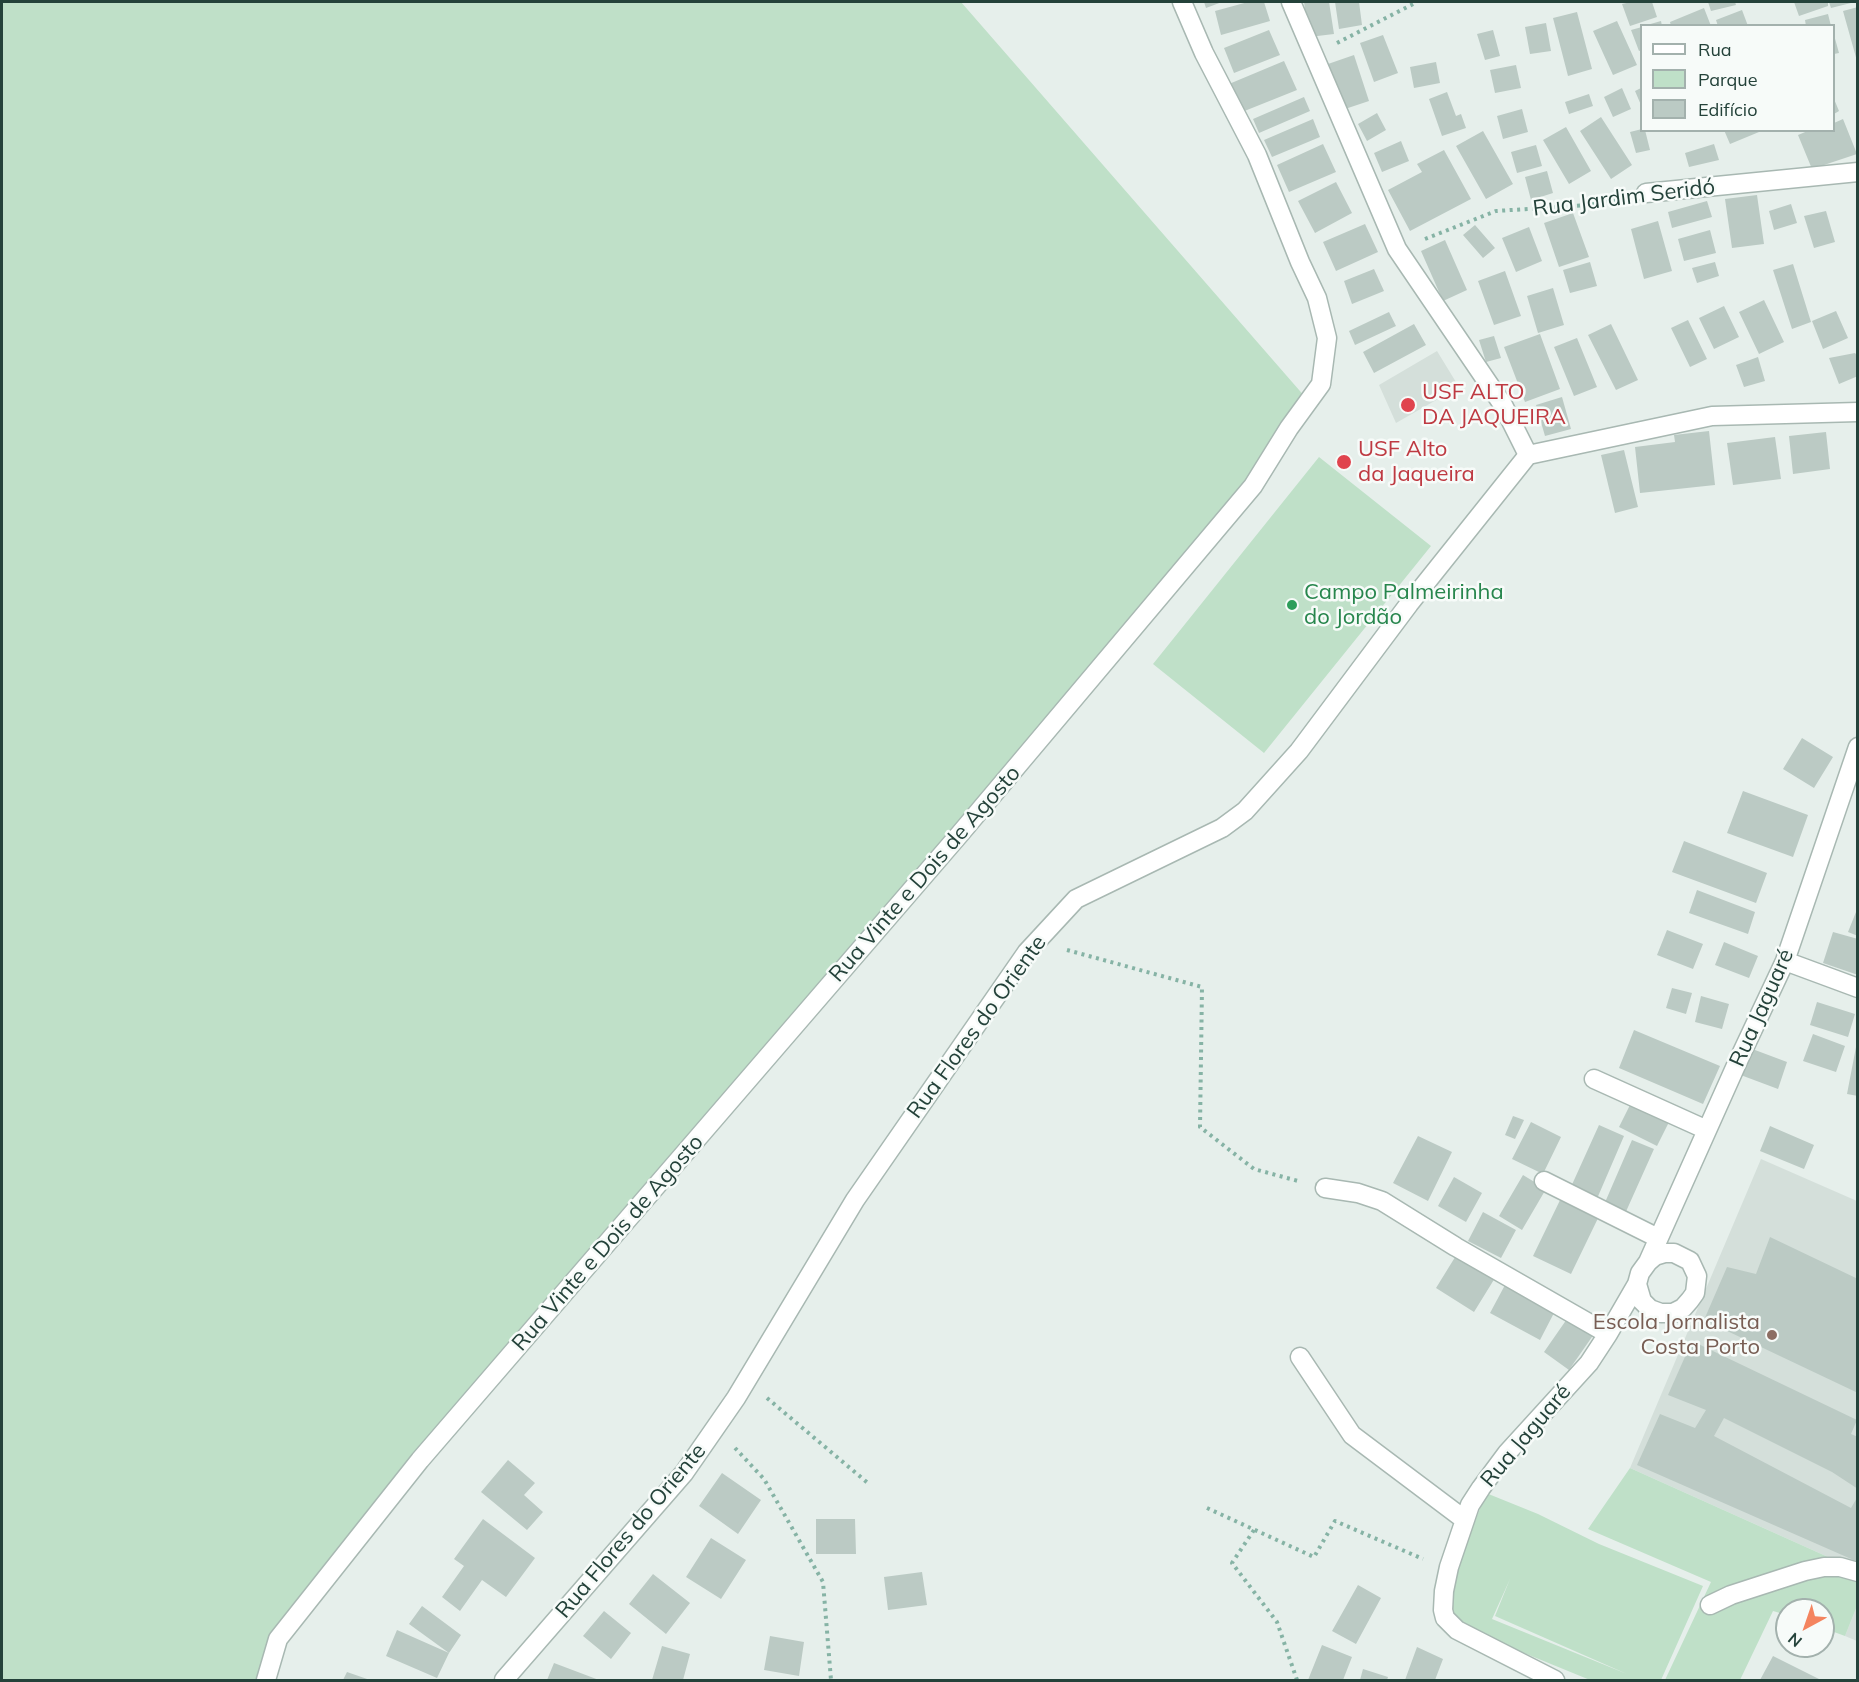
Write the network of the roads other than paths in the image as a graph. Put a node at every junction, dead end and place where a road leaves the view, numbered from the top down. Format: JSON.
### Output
{"nodes":[{"id":1,"x":1182,"y":2,"type":"edge"},
{"id":2,"x":1291,"y":2,"type":"edge"},
{"id":3,"x":1857,"y":172,"type":"edge"},
{"id":4,"x":1646,"y":193,"type":"road end"},
{"id":5,"x":1857,"y":412,"type":"edge"},
{"id":6,"x":1528,"y":455,"type":"junction"},
{"id":7,"x":1857,"y":747,"type":"edge"},
{"id":8,"x":1785,"y":961,"type":"junction"},
{"id":9,"x":1857,"y":988,"type":"edge"},
{"id":10,"x":1594,"y":1079,"type":"dead end"},
{"id":11,"x":1707,"y":1130,"type":"junction"},
{"id":12,"x":1544,"y":1181,"type":"dead end"},
{"id":13,"x":1324,"y":1188,"type":"road end"},
{"id":14,"x":1658,"y":1238,"type":"junction"},
{"id":15,"x":1648,"y":1262,"type":"junction"},
{"id":16,"x":1637,"y":1284,"type":"junction"},
{"id":17,"x":1608,"y":1334,"type":"junction"},
{"id":18,"x":1300,"y":1357,"type":"dead end"},
{"id":19,"x":1465,"y":1520,"type":"junction"},
{"id":20,"x":1857,"y":1572,"type":"edge"},
{"id":21,"x":1710,"y":1605,"type":"dead end"},
{"id":22,"x":266,"y":1680,"type":"edge"},
{"id":23,"x":504,"y":1680,"type":"edge"},
{"id":24,"x":1555,"y":1680,"type":"edge"}],
"edges":[{"from":1,"to":22,"type":"street","name":"Rua Vinte e Dois de Agosto"},
{"from":2,"to":6,"type":"street"},
{"from":3,"to":4,"type":"street","name":"Rua Jardim Seridó"},
{"from":5,"to":6,"type":"street"},
{"from":6,"to":23,"type":"street","name":"Rua Flores do Oriente"},
{"from":7,"to":8,"type":"street","name":"Rua Jaguaré"},
{"from":8,"to":9,"type":"street"},
{"from":8,"to":11,"type":"street","name":"Rua Jaguaré"},
{"from":10,"to":11,"type":"street"},
{"from":11,"to":14,"type":"street","name":"Rua Jaguaré"},
{"from":12,"to":14,"type":"street"},
{"from":13,"to":17,"type":"street"},
{"from":14,"to":15,"type":"street","name":"Rua Jaguaré"},
{"from":15,"to":16,"type":"street"},
{"from":15,"to":16,"type":"street"},
{"from":16,"to":17,"type":"street","name":"Rua Jaguaré"},
{"from":17,"to":19,"type":"street","name":"Rua Jaguaré"},
{"from":18,"to":19,"type":"street"},
{"from":19,"to":24,"type":"street","name":"Rua Jaguaré"},
{"from":20,"to":21,"type":"street"}]}
